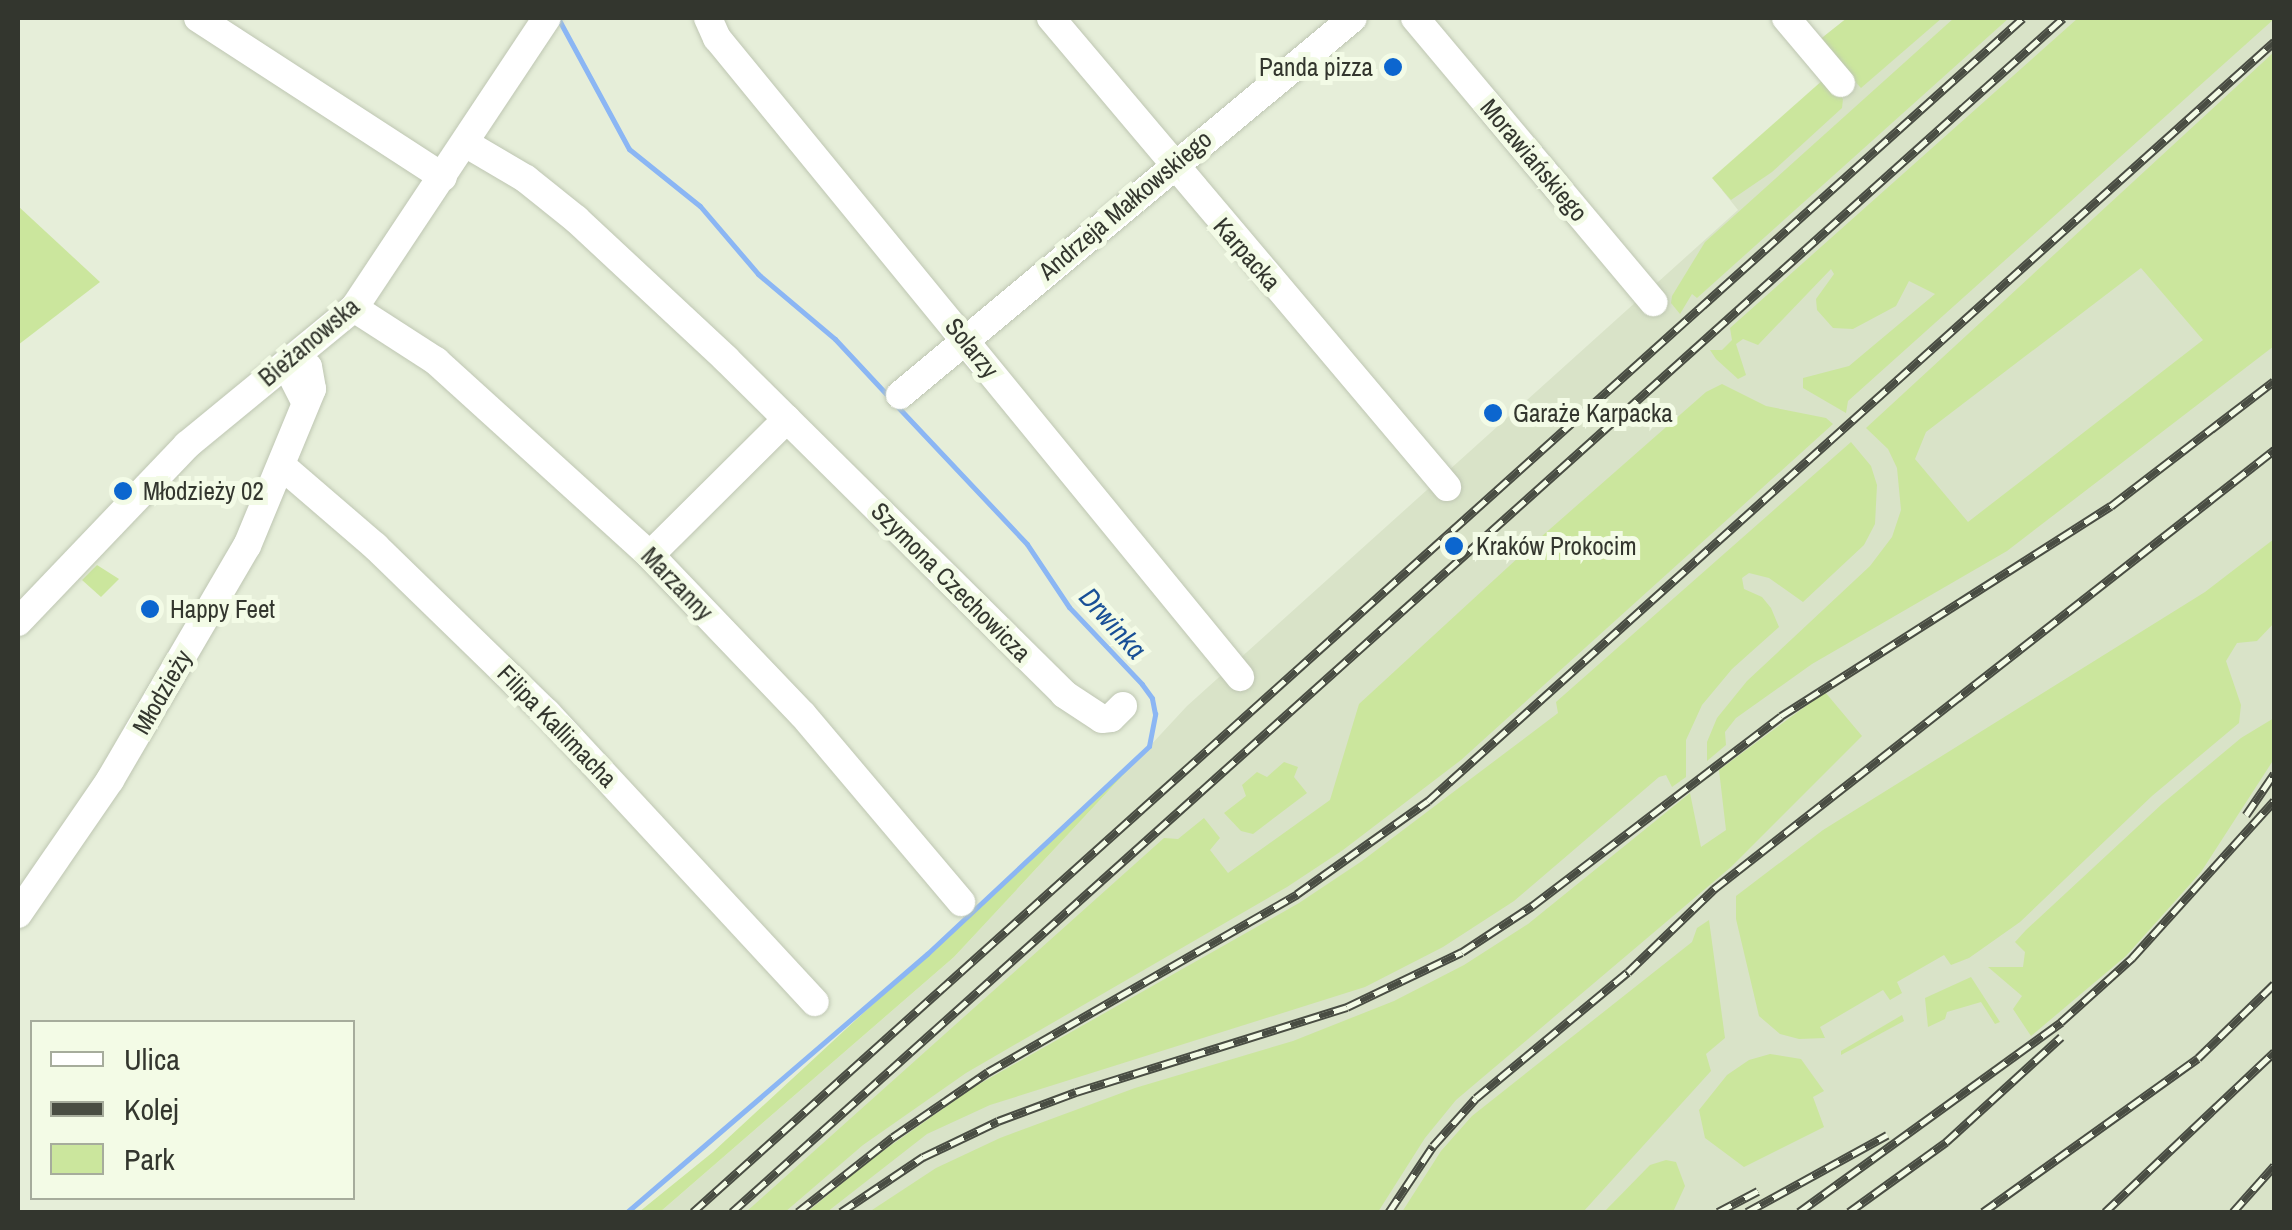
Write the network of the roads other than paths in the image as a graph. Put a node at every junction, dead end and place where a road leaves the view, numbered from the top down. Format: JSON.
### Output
{"nodes":[{"id":1,"x":198,"y":18,"type":"edge"},
{"id":2,"x":708,"y":18,"type":"edge"},
{"id":3,"x":1050,"y":18,"type":"edge"},
{"id":4,"x":1352,"y":18,"type":"edge"},
{"id":5,"x":1414,"y":18,"type":"edge"},
{"id":6,"x":1786,"y":18,"type":"edge"},
{"id":7,"x":545,"y":21,"type":"edge"},
{"id":8,"x":1842,"y":83,"type":"dead end"},
{"id":9,"x":465,"y":143,"type":"junction"},
{"id":10,"x":1172,"y":165,"type":"junction"},
{"id":11,"x":443,"y":177,"type":"junction"},
{"id":12,"x":1653,"y":302,"type":"dead end"},
{"id":13,"x":354,"y":308,"type":"junction"},
{"id":14,"x":966,"y":340,"type":"junction"},
{"id":15,"x":292,"y":360,"type":"junction"},
{"id":16,"x":900,"y":396,"type":"dead end"},
{"id":17,"x":787,"y":419,"type":"junction"},
{"id":18,"x":282,"y":466,"type":"junction"},
{"id":19,"x":1447,"y":487,"type":"dead end"},
{"id":20,"x":650,"y":555,"type":"junction"},
{"id":21,"x":18,"y":622,"type":"edge"},
{"id":22,"x":1240,"y":677,"type":"dead end"},
{"id":23,"x":1122,"y":706,"type":"dead end"},
{"id":24,"x":961,"y":902,"type":"dead end"},
{"id":25,"x":18,"y":914,"type":"edge"},
{"id":26,"x":815,"y":1002,"type":"dead end"}],
"edges":[{"from":1,"to":11,"type":"street"},
{"from":2,"to":14,"type":"street","name":"Solarzy"},
{"from":3,"to":10,"type":"street","name":"Karpacka"},
{"from":4,"to":10,"type":"street","name":"Andrzeja Małkowskiego"},
{"from":5,"to":12,"type":"street","name":"Morawiańskiego"},
{"from":6,"to":8,"type":"street"},
{"from":7,"to":9,"type":"street","name":"Bieżanowska"},
{"from":9,"to":11,"type":"street","name":"Bieżanowska"},
{"from":9,"to":17,"type":"street","name":"Szymona Czechowicza"},
{"from":10,"to":14,"type":"street","name":"Andrzeja Małkowskiego"},
{"from":10,"to":19,"type":"street","name":"Karpacka"},
{"from":11,"to":13,"type":"street","name":"Bieżanowska"},
{"from":13,"to":15,"type":"street","name":"Bieżanowska"},
{"from":13,"to":20,"type":"street","name":"Marzanny"},
{"from":14,"to":16,"type":"street","name":"Andrzeja Małkowskiego"},
{"from":14,"to":22,"type":"street","name":"Solarzy"},
{"from":15,"to":18,"type":"street","name":"Młodzieży"},
{"from":15,"to":21,"type":"street","name":"Bieżanowska"},
{"from":17,"to":20,"type":"street"},
{"from":17,"to":23,"type":"street","name":"Szymona Czechowicza"},
{"from":18,"to":25,"type":"street","name":"Młodzieży"},
{"from":18,"to":26,"type":"street","name":"Filipa Kallimacha"},
{"from":20,"to":24,"type":"street","name":"Marzanny"}]}
